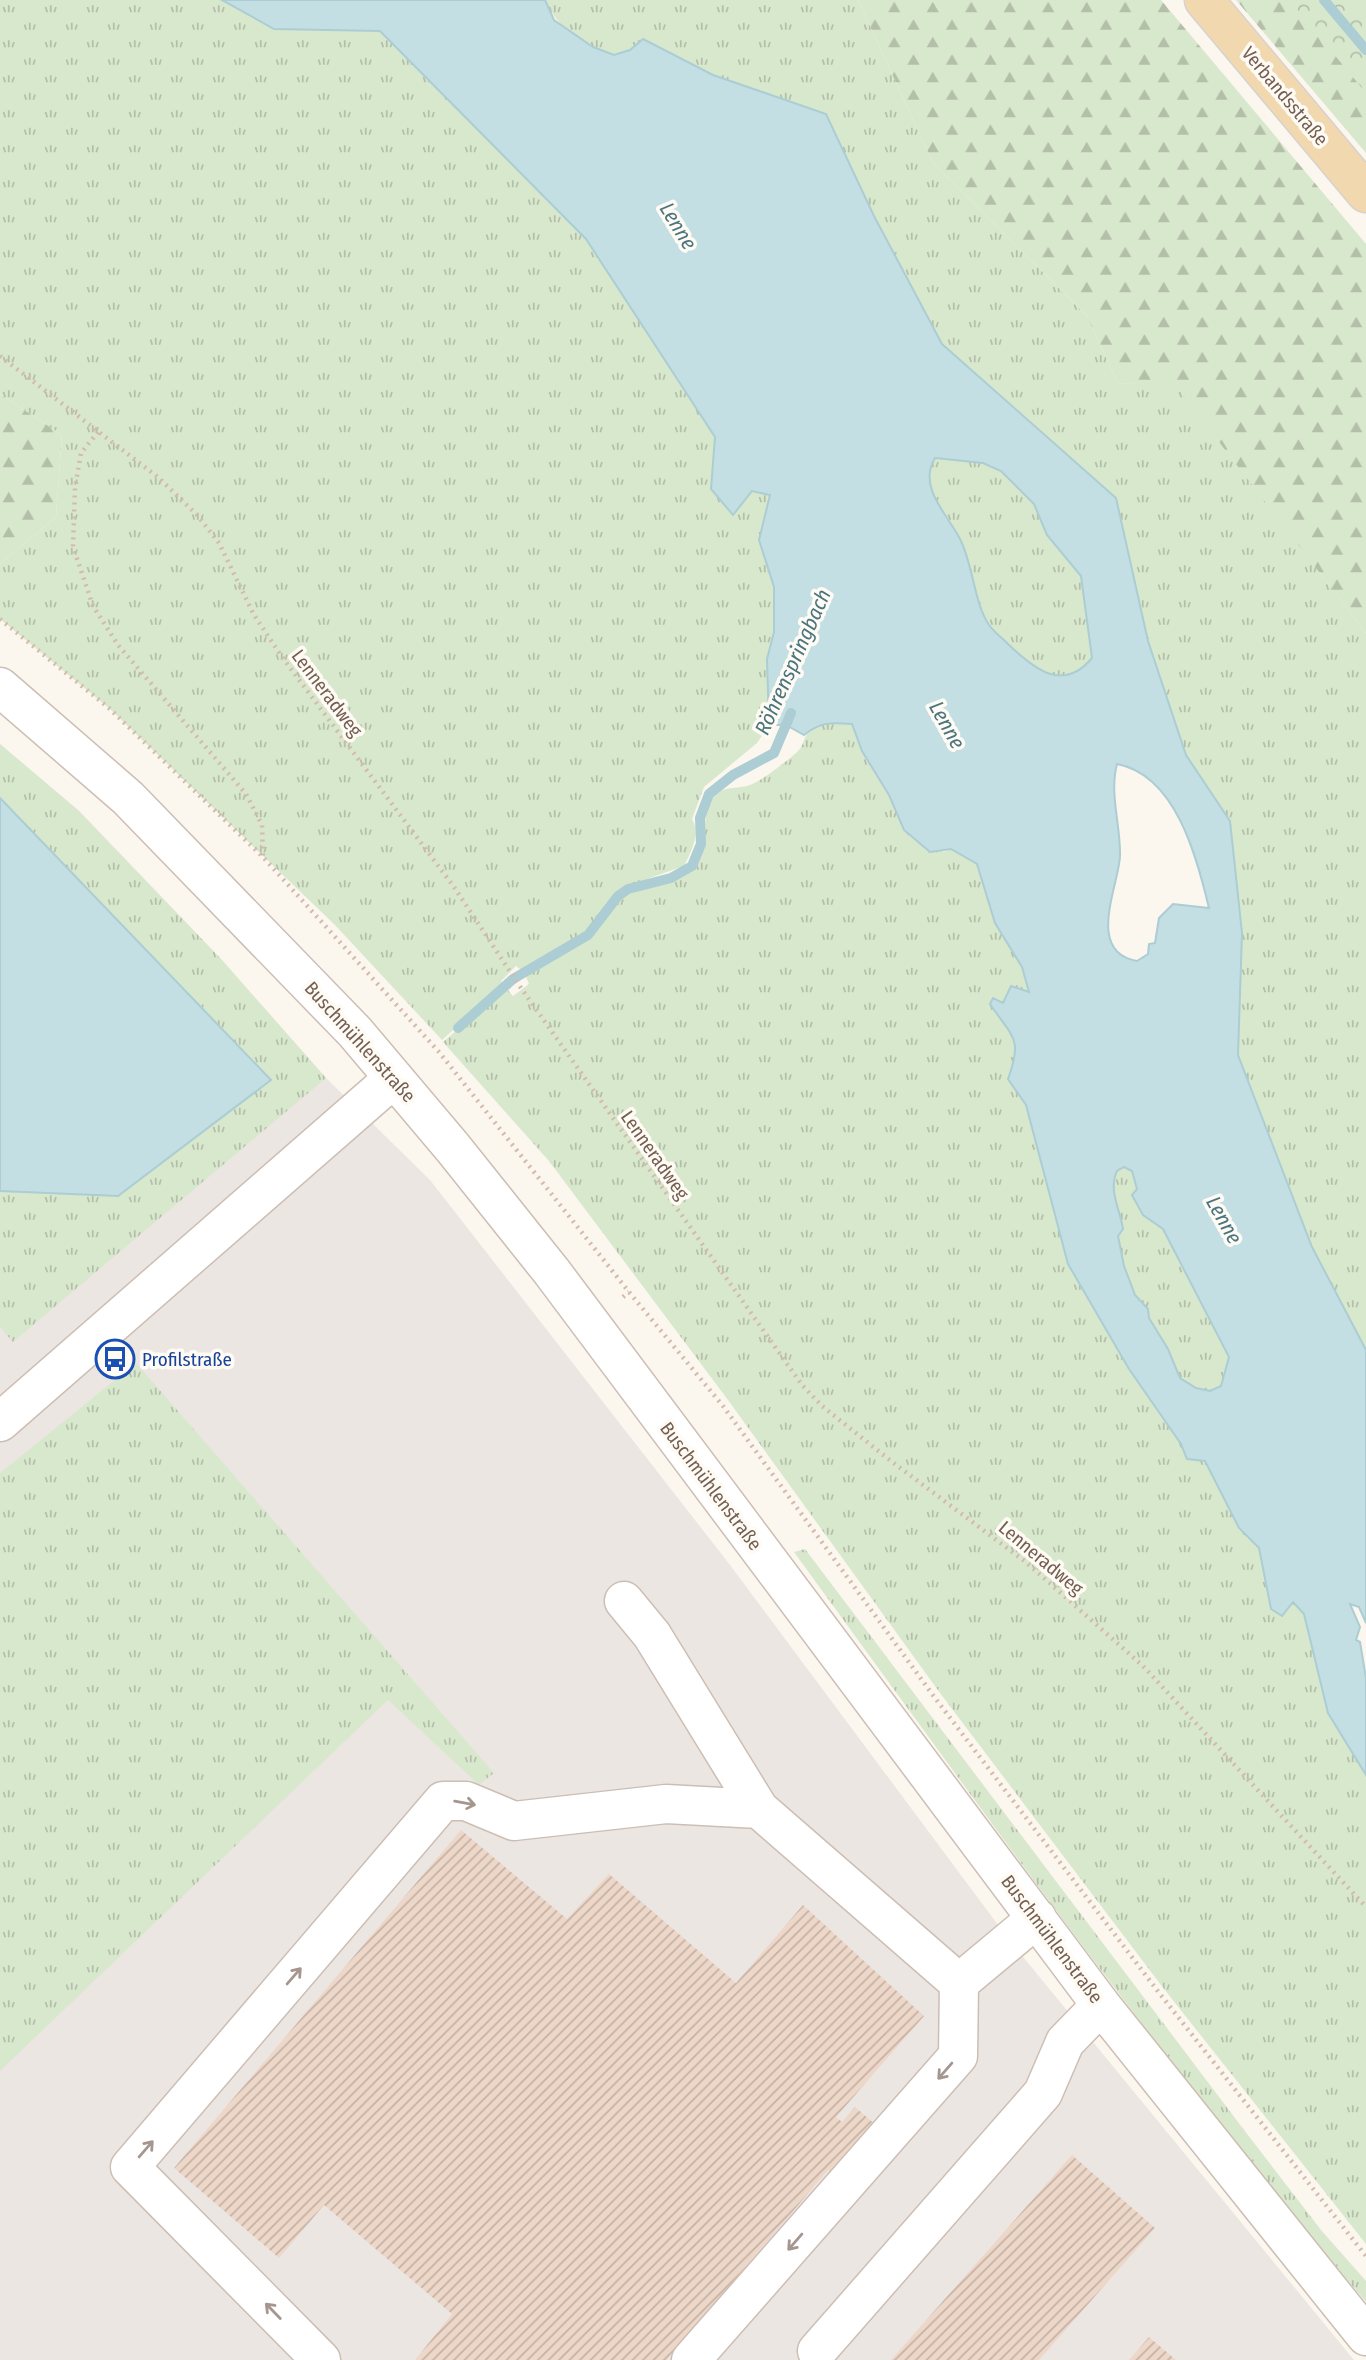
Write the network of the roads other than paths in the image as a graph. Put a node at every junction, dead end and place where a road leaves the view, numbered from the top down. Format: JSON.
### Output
{"nodes":[{"id":1,"x":1204,"y":0,"type":"edge"},
{"id":2,"x":1366,"y":193,"type":"edge"},
{"id":3,"x":0,"y":687,"type":"edge"},
{"id":4,"x":394,"y":1078,"type":"junction"},
{"id":5,"x":2,"y":1418,"type":"edge"},
{"id":6,"x":624,"y":1601,"type":"dead end"},
{"id":7,"x":758,"y":1809,"type":"junction"},
{"id":8,"x":1037,"y":1918,"type":"junction"},
{"id":9,"x":959,"y":1983,"type":"junction"},
{"id":10,"x":1101,"y":2005,"type":"junction"},
{"id":11,"x":1366,"y":2336,"type":"edge"},
{"id":12,"x":817,"y":2351,"type":"dead end"},
{"id":13,"x":321,"y":2360,"type":"edge"},
{"id":14,"x":691,"y":2360,"type":"edge"}],
"edges":[{"from":1,"to":2,"type":"main road","name":"Verbandsstraße"},
{"from":3,"to":4,"type":"street","name":"Buschmühlenstraße"},
{"from":4,"to":5,"type":"street"},
{"from":4,"to":8,"type":"street","name":"Buschmühlenstraße"},
{"from":6,"to":7,"type":"street"},
{"from":7,"to":9,"type":"street"},
{"from":13,"to":7,"type":"street","one_way":true},
{"from":8,"to":9,"type":"street"},
{"from":8,"to":10,"type":"street","name":"Buschmühlenstraße"},
{"from":9,"to":14,"type":"street","one_way":true},
{"from":10,"to":11,"type":"street","name":"Buschmühlenstraße"},
{"from":10,"to":12,"type":"street"}]}
